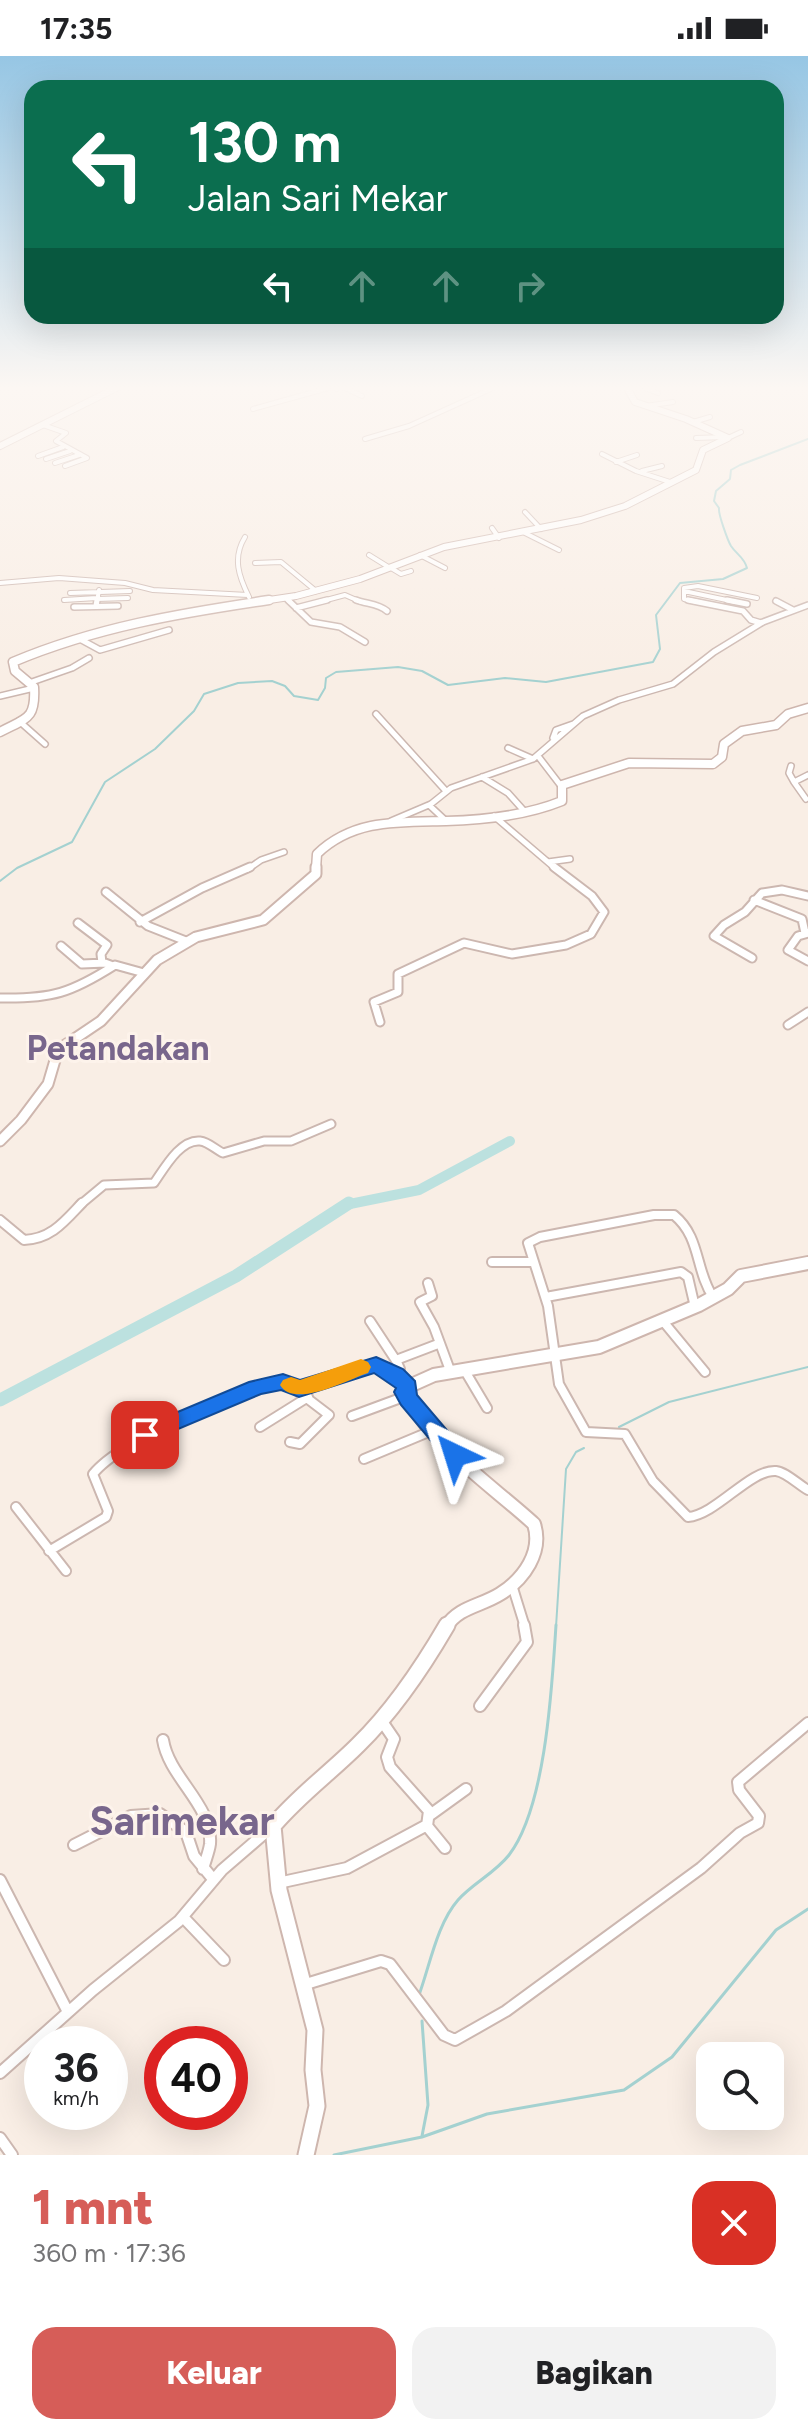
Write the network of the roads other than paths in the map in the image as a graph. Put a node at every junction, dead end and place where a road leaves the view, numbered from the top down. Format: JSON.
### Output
{"nodes":[{"id":1,"x":663,"y":486,"type":"edge"},
{"id":2,"x":525,"y":512,"type":"dead end"},
{"id":3,"x":492,"y":528,"type":"dead end"},
{"id":4,"x":541,"y":529,"type":"junction"},
{"id":5,"x":525,"y":533,"type":"junction"},
{"id":6,"x":245,"y":537,"type":"dead end"},
{"id":7,"x":499,"y":538,"type":"junction"},
{"id":8,"x":559,"y":550,"type":"dead end"},
{"id":9,"x":369,"y":555,"type":"dead end"},
{"id":10,"x":420,"y":555,"type":"junction"},
{"id":11,"x":255,"y":563,"type":"dead end"},
{"id":12,"x":391,"y":568,"type":"junction"},
{"id":13,"x":445,"y":568,"type":"dead end"},
{"id":14,"x":411,"y":571,"type":"dead end"},
{"id":15,"x":0,"y":583,"type":"edge"},
{"id":16,"x":140,"y":588,"type":"junction"},
{"id":17,"x":130,"y":591,"type":"dead end"},
{"id":18,"x":316,"y":591,"type":"junction"},
{"id":19,"x":684,"y":591,"type":"junction"},
{"id":20,"x":70,"y":593,"type":"dead end"},
{"id":21,"x":128,"y":598,"type":"dead end"},
{"id":22,"x":286,"y":598,"type":"junction"},
{"id":23,"x":757,"y":598,"type":"dead end"},
{"id":24,"x":97,"y":599,"type":"junction"},
{"id":25,"x":250,"y":599,"type":"junction"},
{"id":26,"x":64,"y":600,"type":"dead end"},
{"id":27,"x":776,"y":601,"type":"dead end"},
{"id":28,"x":747,"y":604,"type":"dead end"},
{"id":29,"x":808,"y":605,"type":"edge"},
{"id":30,"x":118,"y":606,"type":"dead end"},
{"id":31,"x":74,"y":607,"type":"dead end"},
{"id":32,"x":296,"y":608,"type":"junction"},
{"id":33,"x":793,"y":610,"type":"junction"},
{"id":34,"x":387,"y":611,"type":"dead end"},
{"id":35,"x":761,"y":623,"type":"junction"},
{"id":36,"x":169,"y":630,"type":"dead end"},
{"id":37,"x":76,"y":637,"type":"junction"},
{"id":38,"x":365,"y":642,"type":"dead end"},
{"id":39,"x":72,"y":658,"type":"dead end"},
{"id":40,"x":89,"y":658,"type":"dead end"},
{"id":41,"x":80,"y":663,"type":"junction"},
{"id":42,"x":59,"y":673,"type":"junction"},
{"id":43,"x":66,"y":678,"type":"dead end"},
{"id":44,"x":32,"y":685,"type":"junction"},
{"id":45,"x":0,"y":696,"type":"edge"},
{"id":46,"x":808,"y":708,"type":"edge"},
{"id":47,"x":376,"y":714,"type":"dead end"},
{"id":48,"x":19,"y":721,"type":"junction"},
{"id":49,"x":0,"y":732,"type":"edge"},
{"id":50,"x":45,"y":744,"type":"dead end"},
{"id":51,"x":508,"y":748,"type":"dead end"},
{"id":52,"x":535,"y":757,"type":"junction"},
{"id":53,"x":791,"y":766,"type":"dead end"},
{"id":54,"x":808,"y":775,"type":"edge"},
{"id":55,"x":482,"y":777,"type":"junction"},
{"id":56,"x":794,"y":782,"type":"junction"},
{"id":57,"x":561,"y":786,"type":"junction"},
{"id":58,"x":446,"y":791,"type":"junction"},
{"id":59,"x":806,"y":799,"type":"edge"},
{"id":60,"x":429,"y":805,"type":"junction"},
{"id":61,"x":525,"y":812,"type":"junction"},
{"id":62,"x":494,"y":816,"type":"junction"},
{"id":63,"x":444,"y":819,"type":"junction"},
{"id":64,"x":383,"y":824,"type":"junction"},
{"id":65,"x":284,"y":852,"type":"dead end"},
{"id":66,"x":570,"y":859,"type":"dead end"},
{"id":67,"x":548,"y":862,"type":"junction"},
{"id":68,"x":106,"y":892,"type":"dead end"},
{"id":69,"x":808,"y":896,"type":"edge"},
{"id":70,"x":754,"y":900,"type":"junction"},
{"id":71,"x":140,"y":922,"type":"junction"},
{"id":72,"x":78,"y":923,"type":"dead end"},
{"id":73,"x":806,"y":933,"type":"edge"},
{"id":74,"x":186,"y":941,"type":"junction"},
{"id":75,"x":61,"y":946,"type":"dead end"},
{"id":76,"x":752,"y":958,"type":"dead end"},
{"id":77,"x":808,"y":961,"type":"edge"},
{"id":78,"x":102,"y":963,"type":"junction"},
{"id":79,"x":113,"y":966,"type":"junction"},
{"id":80,"x":144,"y":973,"type":"junction"},
{"id":81,"x":0,"y":998,"type":"edge"},
{"id":82,"x":808,"y":1012,"type":"edge"},
{"id":83,"x":380,"y":1022,"type":"dead end"},
{"id":84,"x":788,"y":1025,"type":"dead end"},
{"id":85,"x":331,"y":1124,"type":"dead end"},
{"id":86,"x":0,"y":1141,"type":"edge"},
{"id":87,"x":0,"y":1220,"type":"edge"},
{"id":88,"x":492,"y":1262,"type":"dead end"},
{"id":89,"x":533,"y":1262,"type":"junction"},
{"id":90,"x":808,"y":1263,"type":"edge"},
{"id":91,"x":428,"y":1283,"type":"dead end"},
{"id":92,"x":546,"y":1297,"type":"junction"},
{"id":93,"x":713,"y":1297,"type":"junction"},
{"id":94,"x":695,"y":1307,"type":"junction"},
{"id":95,"x":662,"y":1320,"type":"junction"},
{"id":96,"x":370,"y":1321,"type":"dead end"},
{"id":97,"x":438,"y":1344,"type":"junction"},
{"id":98,"x":554,"y":1354,"type":"junction"},
{"id":99,"x":396,"y":1360,"type":"junction"},
{"id":100,"x":458,"y":1372,"type":"junction"},
{"id":101,"x":705,"y":1372,"type":"dead end"},
{"id":102,"x":404,"y":1386,"type":"junction"},
{"id":103,"x":298,"y":1389,"type":"junction"},
{"id":104,"x":308,"y":1397,"type":"junction"},
{"id":105,"x":487,"y":1408,"type":"dead end"},
{"id":106,"x":352,"y":1416,"type":"dead end"},
{"id":107,"x":260,"y":1427,"type":"dead end"},
{"id":108,"x":434,"y":1430,"type":"junction"},
{"id":109,"x":290,"y":1442,"type":"dead end"},
{"id":110,"x":364,"y":1459,"type":"dead end"},
{"id":111,"x":808,"y":1490,"type":"edge"},
{"id":112,"x":16,"y":1507,"type":"dead end"},
{"id":113,"x":49,"y":1551,"type":"junction"},
{"id":114,"x":66,"y":1571,"type":"dead end"},
{"id":115,"x":512,"y":1585,"type":"junction"},
{"id":116,"x":480,"y":1706,"type":"dead end"},
{"id":117,"x":381,"y":1720,"type":"junction"},
{"id":118,"x":808,"y":1723,"type":"edge"},
{"id":119,"x":163,"y":1740,"type":"dead end"},
{"id":120,"x":466,"y":1789,"type":"dead end"},
{"id":121,"x":429,"y":1820,"type":"junction"},
{"id":122,"x":273,"y":1826,"type":"junction"},
{"id":123,"x":74,"y":1845,"type":"dead end"},
{"id":124,"x":445,"y":1848,"type":"dead end"},
{"id":125,"x":203,"y":1869,"type":"junction"},
{"id":126,"x":213,"y":1879,"type":"junction"},
{"id":127,"x":0,"y":1880,"type":"edge"},
{"id":128,"x":278,"y":1883,"type":"junction"},
{"id":129,"x":183,"y":1917,"type":"junction"},
{"id":130,"x":224,"y":1960,"type":"dead end"},
{"id":131,"x":306,"y":1984,"type":"junction"},
{"id":132,"x":68,"y":2012,"type":"junction"},
{"id":133,"x":0,"y":2073,"type":"edge"},
{"id":134,"x":0,"y":2138,"type":"edge"},
{"id":135,"x":308,"y":2151,"type":"edge"},
{"id":136,"x":12,"y":2155,"type":"edge"}],
"edges":[{"from":1,"to":4,"type":"street"},
{"from":2,"to":4,"type":"street"},
{"from":3,"to":7,"type":"street"},
{"from":4,"to":5,"type":"street"},
{"from":5,"to":7,"type":"street"},
{"from":5,"to":8,"type":"street"},
{"from":6,"to":25,"type":"street"},
{"from":7,"to":10,"type":"street"},
{"from":9,"to":12,"type":"street"},
{"from":10,"to":12,"type":"street"},
{"from":10,"to":13,"type":"street"},
{"from":11,"to":18,"type":"street"},
{"from":12,"to":14,"type":"street"},
{"from":12,"to":18,"type":"street"},
{"from":15,"to":16,"type":"street"},
{"from":16,"to":24,"type":"street"},
{"from":16,"to":25,"type":"street"},
{"from":17,"to":24,"type":"street"},
{"from":18,"to":22,"type":"street"},
{"from":19,"to":23,"type":"street"},
{"from":19,"to":28,"type":"street"},
{"from":19,"to":35,"type":"street"},
{"from":20,"to":24,"type":"street"},
{"from":21,"to":24,"type":"street"},
{"from":22,"to":25,"type":"street"},
{"from":22,"to":32,"type":"street"},
{"from":24,"to":26,"type":"street"},
{"from":24,"to":30,"type":"street"},
{"from":24,"to":31,"type":"street"},
{"from":25,"to":37,"type":"street"},
{"from":27,"to":33,"type":"street"},
{"from":29,"to":33,"type":"street"},
{"from":32,"to":34,"type":"street"},
{"from":32,"to":38,"type":"street"},
{"from":33,"to":35,"type":"street"},
{"from":35,"to":52,"type":"street"},
{"from":36,"to":37,"type":"street"},
{"from":37,"to":44,"type":"street"},
{"from":39,"to":41,"type":"street"},
{"from":40,"to":41,"type":"street"},
{"from":41,"to":42,"type":"street"},
{"from":42,"to":43,"type":"street"},
{"from":42,"to":44,"type":"street"},
{"from":44,"to":45,"type":"street"},
{"from":44,"to":48,"type":"street"},
{"from":46,"to":57,"type":"street"},
{"from":47,"to":58,"type":"street"},
{"from":48,"to":49,"type":"street"},
{"from":48,"to":50,"type":"street"},
{"from":51,"to":52,"type":"street"},
{"from":52,"to":55,"type":"street"},
{"from":52,"to":57,"type":"street"},
{"from":53,"to":56,"type":"street"},
{"from":54,"to":56,"type":"street"},
{"from":55,"to":58,"type":"street"},
{"from":55,"to":61,"type":"street"},
{"from":56,"to":59,"type":"street"},
{"from":57,"to":61,"type":"street"},
{"from":58,"to":60,"type":"street"},
{"from":60,"to":63,"type":"street"},
{"from":60,"to":64,"type":"street"},
{"from":61,"to":62,"type":"street"},
{"from":62,"to":63,"type":"street"},
{"from":62,"to":67,"type":"street"},
{"from":63,"to":64,"type":"street"},
{"from":64,"to":74,"type":"street"},
{"from":65,"to":71,"type":"street"},
{"from":66,"to":67,"type":"street"},
{"from":67,"to":83,"type":"street"},
{"from":68,"to":71,"type":"street"},
{"from":69,"to":70,"type":"street"},
{"from":70,"to":73,"type":"street"},
{"from":70,"to":76,"type":"street"},
{"from":71,"to":74,"type":"street"},
{"from":72,"to":78,"type":"street"},
{"from":73,"to":77,"type":"street"},
{"from":74,"to":80,"type":"street"},
{"from":75,"to":78,"type":"street"},
{"from":78,"to":79,"type":"street"},
{"from":79,"to":80,"type":"street"},
{"from":79,"to":81,"type":"street"},
{"from":80,"to":86,"type":"street"},
{"from":82,"to":84,"type":"street"},
{"from":85,"to":87,"type":"street"},
{"from":88,"to":89,"type":"street"},
{"from":89,"to":92,"type":"street"},
{"from":89,"to":93,"type":"street"},
{"from":90,"to":93,"type":"street"},
{"from":91,"to":97,"type":"street"},
{"from":92,"to":94,"type":"street"},
{"from":92,"to":98,"type":"street"},
{"from":93,"to":94,"type":"street"},
{"from":94,"to":95,"type":"street"},
{"from":95,"to":98,"type":"street"},
{"from":95,"to":101,"type":"street"},
{"from":96,"to":99,"type":"street"},
{"from":97,"to":99,"type":"street"},
{"from":97,"to":100,"type":"street"},
{"from":98,"to":100,"type":"street"},
{"from":98,"to":111,"type":"street"},
{"from":99,"to":102,"type":"street"},
{"from":100,"to":102,"type":"street"},
{"from":100,"to":105,"type":"street"},
{"from":102,"to":103,"type":"street"},
{"from":102,"to":106,"type":"street"},
{"from":102,"to":108,"type":"street"},
{"from":103,"to":104,"type":"street"},
{"from":103,"to":113,"type":"street"},
{"from":104,"to":107,"type":"street"},
{"from":104,"to":109,"type":"street"},
{"from":108,"to":110,"type":"street"},
{"from":108,"to":115,"type":"street"},
{"from":112,"to":113,"type":"street"},
{"from":113,"to":114,"type":"street"},
{"from":115,"to":116,"type":"street"},
{"from":115,"to":117,"type":"street"},
{"from":117,"to":121,"type":"street"},
{"from":117,"to":122,"type":"street"},
{"from":118,"to":131,"type":"street"},
{"from":119,"to":125,"type":"street"},
{"from":120,"to":121,"type":"street"},
{"from":121,"to":124,"type":"street"},
{"from":121,"to":128,"type":"street"},
{"from":122,"to":126,"type":"street"},
{"from":122,"to":128,"type":"street"},
{"from":123,"to":125,"type":"street"},
{"from":125,"to":126,"type":"street"},
{"from":126,"to":129,"type":"street"},
{"from":127,"to":132,"type":"street"},
{"from":128,"to":131,"type":"street"},
{"from":129,"to":130,"type":"street"},
{"from":129,"to":132,"type":"street"},
{"from":131,"to":135,"type":"street"},
{"from":132,"to":133,"type":"street"},
{"from":134,"to":136,"type":"street"}]}
